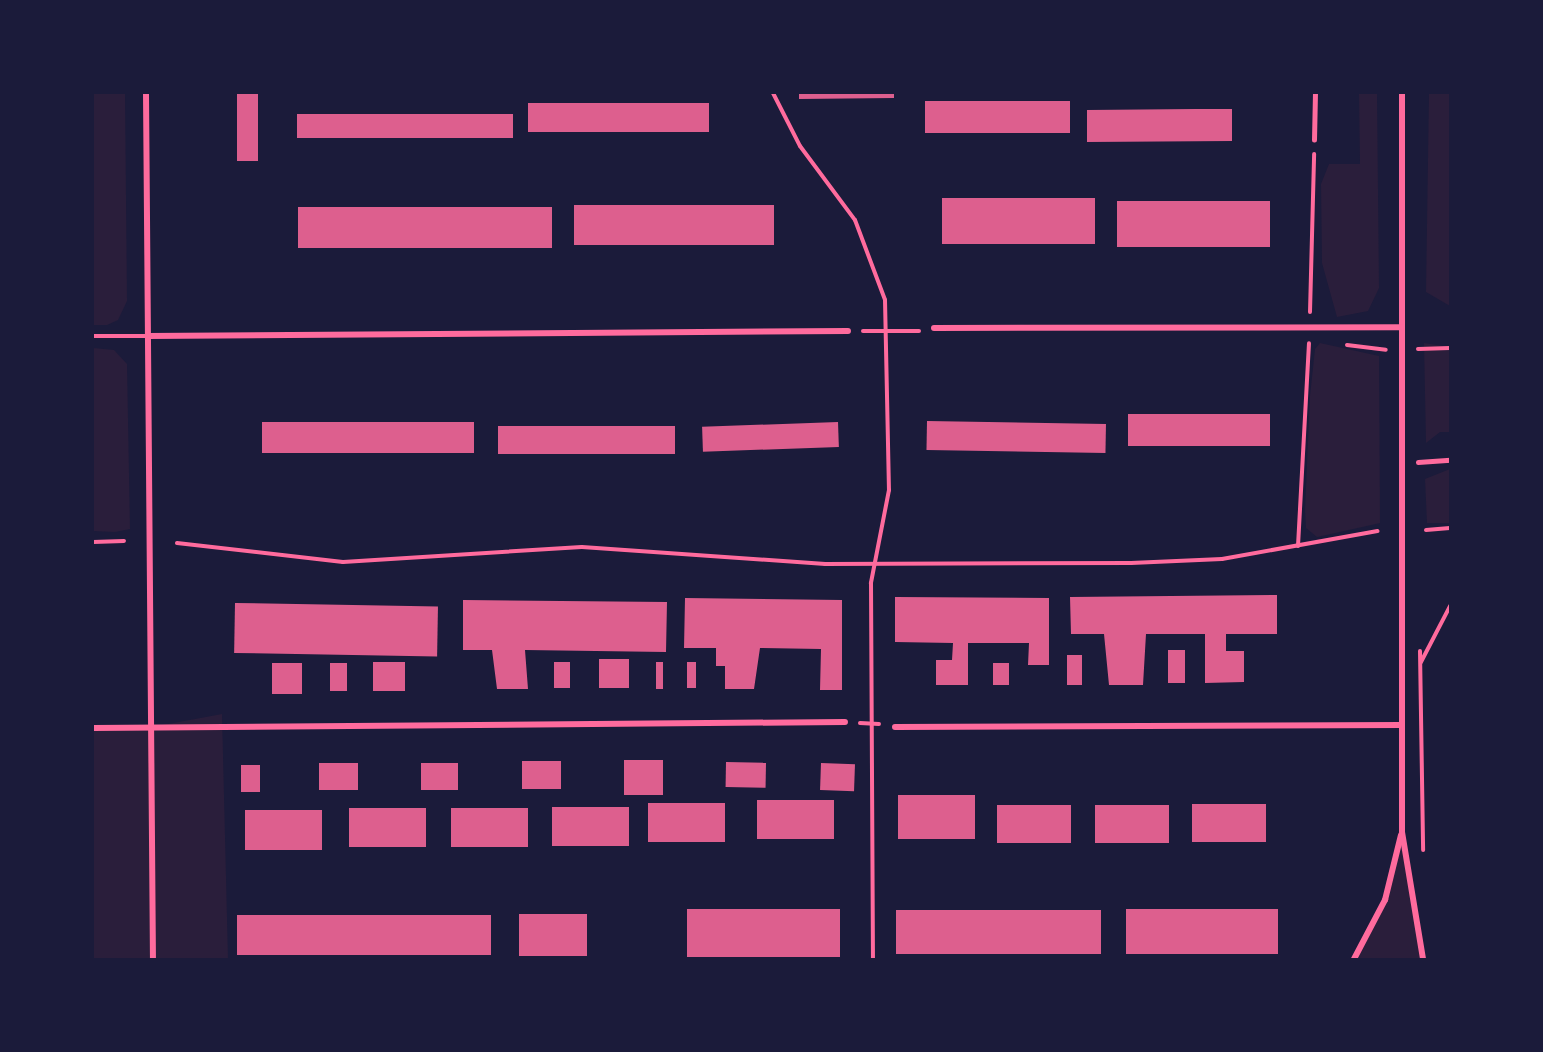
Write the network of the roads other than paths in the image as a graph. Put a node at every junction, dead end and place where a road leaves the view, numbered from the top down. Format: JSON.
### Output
{"nodes":[{"id":1,"x":146,"y":93,"type":"edge"},
{"id":2,"x":1315,"y":93,"type":"edge"},
{"id":3,"x":1402,"y":93,"type":"edge"},
{"id":4,"x":1314,"y":140,"type":"road end"},
{"id":5,"x":1402,"y":327,"type":"junction"},
{"id":6,"x":934,"y":328,"type":"road end"},
{"id":7,"x":848,"y":331,"type":"road end"},
{"id":8,"x":93,"y":336,"type":"edge"},
{"id":9,"x":148,"y":336,"type":"junction"},
{"id":10,"x":1450,"y":460,"type":"edge"},
{"id":11,"x":1418,"y":462,"type":"dead end"},
{"id":12,"x":845,"y":722,"type":"road end"},
{"id":13,"x":1402,"y":725,"type":"junction"},
{"id":14,"x":895,"y":726,"type":"road end"},
{"id":15,"x":152,"y":727,"type":"junction"},
{"id":16,"x":93,"y":728,"type":"edge"},
{"id":17,"x":1402,"y":832,"type":"junction"},
{"id":18,"x":153,"y":959,"type":"edge"},
{"id":19,"x":1354,"y":959,"type":"edge"},
{"id":20,"x":1423,"y":959,"type":"edge"}],
"edges":[{"from":1,"to":9,"type":"street"},
{"from":2,"to":4,"type":"lane"},
{"from":3,"to":5,"type":"street"},
{"from":5,"to":6,"type":"street"},
{"from":5,"to":13,"type":"street"},
{"from":7,"to":9,"type":"street"},
{"from":8,"to":9,"type":"lane"},
{"from":9,"to":15,"type":"street"},
{"from":10,"to":11,"type":"lane"},
{"from":12,"to":15,"type":"street"},
{"from":13,"to":14,"type":"street"},
{"from":13,"to":17,"type":"street"},
{"from":15,"to":16,"type":"street"},
{"from":15,"to":18,"type":"street"},
{"from":17,"to":19,"type":"street"},
{"from":17,"to":20,"type":"street"}]}
